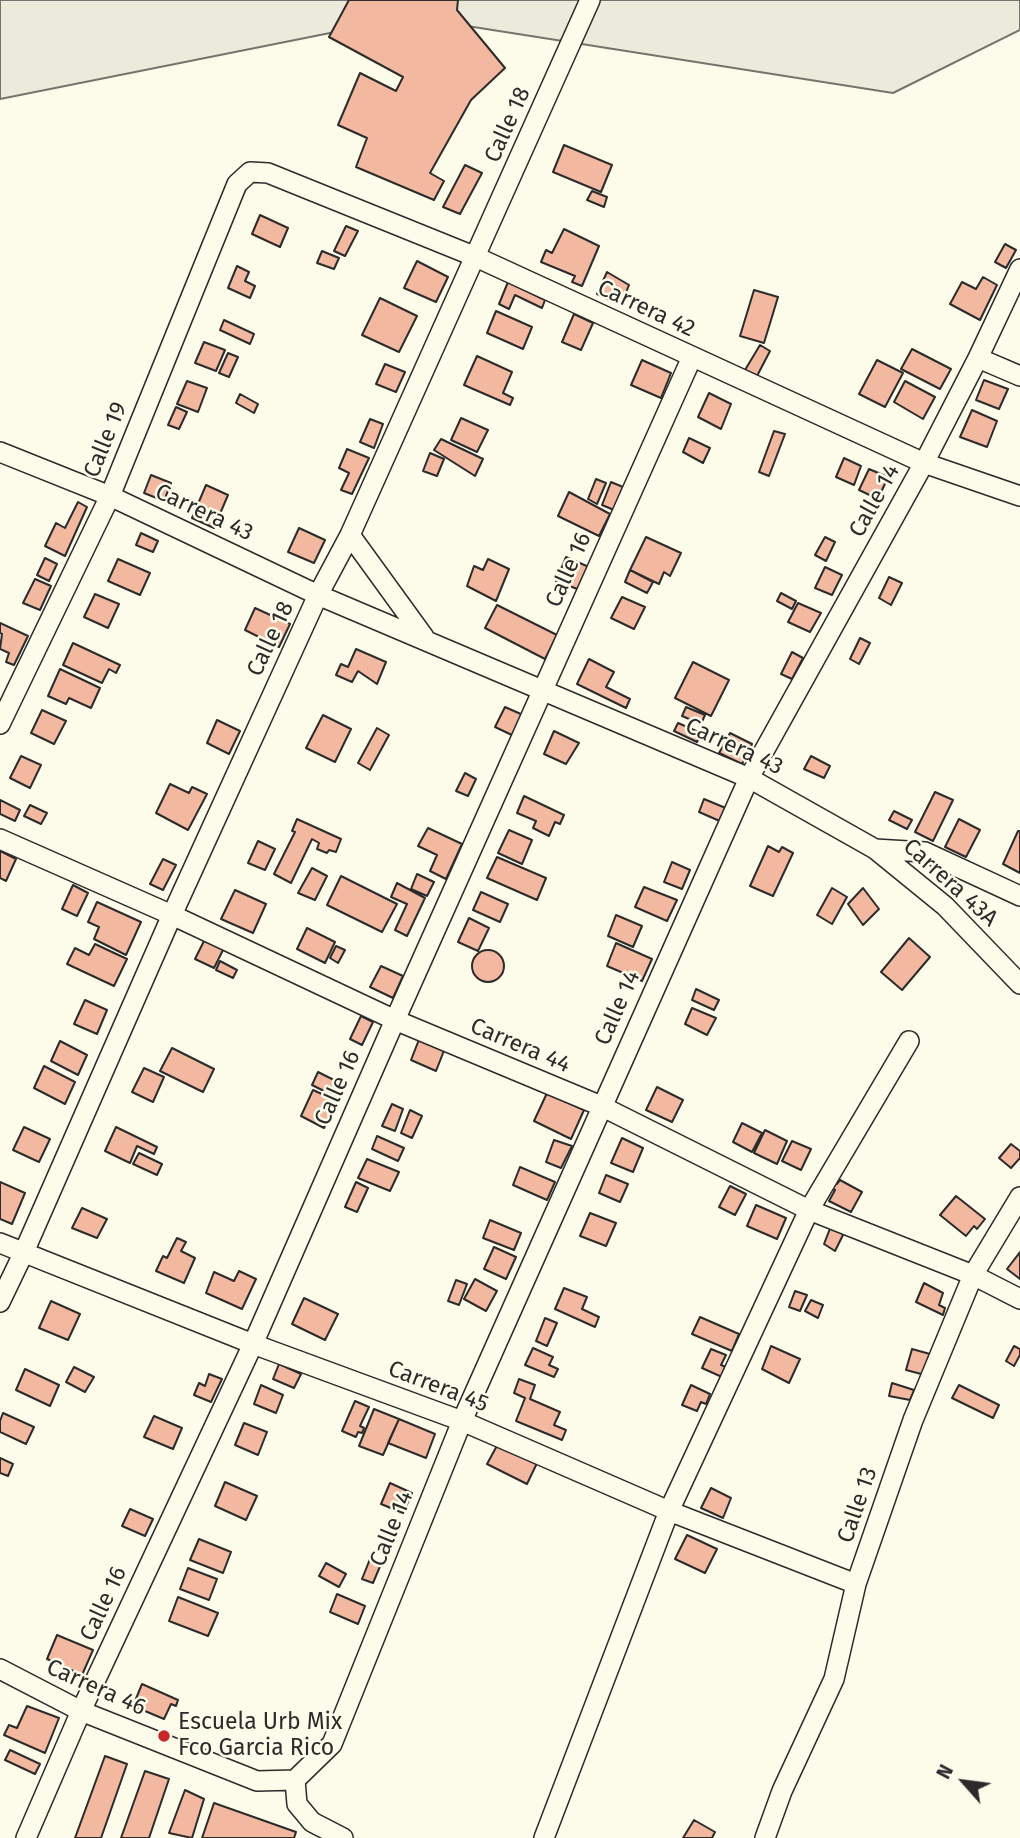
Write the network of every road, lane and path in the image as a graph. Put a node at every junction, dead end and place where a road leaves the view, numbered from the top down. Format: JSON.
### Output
{"nodes":[{"id":1,"x":590,"y":0,"type":"edge"},
{"id":2,"x":250,"y":172,"type":"joint"},
{"id":3,"x":476,"y":257,"type":"junction"},
{"id":4,"x":1020,"y":269,"type":"edge"},
{"id":5,"x":692,"y":357,"type":"junction"},
{"id":6,"x":978,"y":358,"type":"junction"},
{"id":7,"x":1020,"y":376,"type":"edge"},
{"id":8,"x":0,"y":452,"type":"edge"},
{"id":9,"x":924,"y":463,"type":"junction"},
{"id":10,"x":110,"y":496,"type":"junction"},
{"id":11,"x":1020,"y":496,"type":"edge"},
{"id":12,"x":350,"y":535,"type":"junction"},
{"id":13,"x":318,"y":594,"type":"junction"},
{"id":14,"x":425,"y":638,"type":"junction"},
{"id":15,"x":543,"y":689,"type":"junction"},
{"id":16,"x":0,"y":724,"type":"edge"},
{"id":17,"x":749,"y":778,"type":"junction"},
{"id":18,"x":0,"y":839,"type":"edge"},
{"id":19,"x":875,"y":849,"type":"junction"},
{"id":20,"x":1020,"y":896,"type":"edge"},
{"id":21,"x":172,"y":915,"type":"junction"},
{"id":22,"x":1020,"y":984,"type":"edge"},
{"id":23,"x":395,"y":1020,"type":"junction"},
{"id":24,"x":909,"y":1041,"type":"dead end"},
{"id":25,"x":601,"y":1106,"type":"junction"},
{"id":26,"x":1020,"y":1197,"type":"edge"},
{"id":27,"x":809,"y":1210,"type":"junction"},
{"id":28,"x":0,"y":1243,"type":"edge"},
{"id":29,"x":24,"y":1252,"type":"junction"},
{"id":30,"x":973,"y":1275,"type":"junction"},
{"id":31,"x":1020,"y":1299,"type":"edge"},
{"id":32,"x":0,"y":1301,"type":"edge"},
{"id":33,"x":253,"y":1344,"type":"junction"},
{"id":34,"x":462,"y":1421,"type":"junction"},
{"id":35,"x":669,"y":1511,"type":"junction"},
{"id":36,"x":856,"y":1584,"type":"junction"},
{"id":37,"x":0,"y":1669,"type":"edge"},
{"id":38,"x":82,"y":1711,"type":"junction"},
{"id":39,"x":295,"y":1780,"type":"junction"},
{"id":40,"x":26,"y":1838,"type":"edge"},
{"id":41,"x":343,"y":1838,"type":"edge"},
{"id":42,"x":544,"y":1838,"type":"edge"},
{"id":43,"x":765,"y":1838,"type":"edge"}],
"edges":[{"from":1,"to":3,"type":"street","name":"Calle 18"},
{"from":2,"to":3,"type":"street","name":"Carrera 42"},
{"from":2,"to":10,"type":"street","name":"Calle 19"},
{"from":3,"to":5,"type":"street","name":"Carrera 42"},
{"from":3,"to":12,"type":"street","name":"Calle 18"},
{"from":4,"to":6,"type":"street","name":"Calle 14"},
{"from":5,"to":9,"type":"street","name":"Carrera 42"},
{"from":5,"to":15,"type":"street","name":"Calle 16"},
{"from":6,"to":7,"type":"street"},
{"from":6,"to":9,"type":"street","name":"Calle 14"},
{"from":8,"to":10,"type":"street","name":"Carrera 43"},
{"from":9,"to":11,"type":"street","name":"Carrera 42"},
{"from":9,"to":17,"type":"street","name":"Calle 14"},
{"from":10,"to":13,"type":"street","name":"Carrera 43"},
{"from":10,"to":16,"type":"street","name":"Calle 19"},
{"from":12,"to":13,"type":"street","name":"Calle 18"},
{"from":12,"to":14,"type":"street"},
{"from":13,"to":14,"type":"street","name":"Carrera 43"},
{"from":13,"to":21,"type":"street","name":"Calle 18"},
{"from":14,"to":15,"type":"street","name":"Carrera 43"},
{"from":15,"to":17,"type":"street","name":"Carrera 43"},
{"from":15,"to":23,"type":"street","name":"Calle 16"},
{"from":17,"to":19,"type":"street","name":"Carrera 43"},
{"from":17,"to":25,"type":"street","name":"Calle 14"},
{"from":18,"to":21,"type":"street","name":"Carrera 44"},
{"from":19,"to":20,"type":"street","name":"Carrera 43"},
{"from":19,"to":22,"type":"street","name":"Carrera 43A"},
{"from":21,"to":23,"type":"street","name":"Carrera 44"},
{"from":21,"to":29,"type":"street","name":"Calle 18"},
{"from":23,"to":25,"type":"street","name":"Carrera 44"},
{"from":23,"to":33,"type":"street","name":"Calle 16"},
{"from":24,"to":27,"type":"street"},
{"from":25,"to":27,"type":"street","name":"Carrera 44"},
{"from":25,"to":34,"type":"street","name":"Calle 14"},
{"from":26,"to":30,"type":"street","name":"Calle 13"},
{"from":27,"to":30,"type":"street","name":"Carrera 44"},
{"from":27,"to":35,"type":"street"},
{"from":28,"to":29,"type":"street","name":"Carrera 45"},
{"from":29,"to":32,"type":"street","name":"Calle 18"},
{"from":29,"to":33,"type":"street","name":"Carrera 45"},
{"from":30,"to":31,"type":"street","name":"Carrera 44"},
{"from":30,"to":36,"type":"street","name":"Calle 13"},
{"from":33,"to":34,"type":"street","name":"Carrera 45"},
{"from":33,"to":38,"type":"street","name":"Calle 16"},
{"from":34,"to":35,"type":"street","name":"Carrera 45"},
{"from":34,"to":39,"type":"street","name":"Calle 14"},
{"from":35,"to":36,"type":"street","name":"Carrera 45"},
{"from":35,"to":42,"type":"street"},
{"from":36,"to":43,"type":"street","name":"Calle 13"},
{"from":37,"to":38,"type":"street","name":"Carrera 46"},
{"from":38,"to":39,"type":"street","name":"Carrera 46"},
{"from":38,"to":40,"type":"street","name":"Calle 16"},
{"from":39,"to":41,"type":"street"}]}
